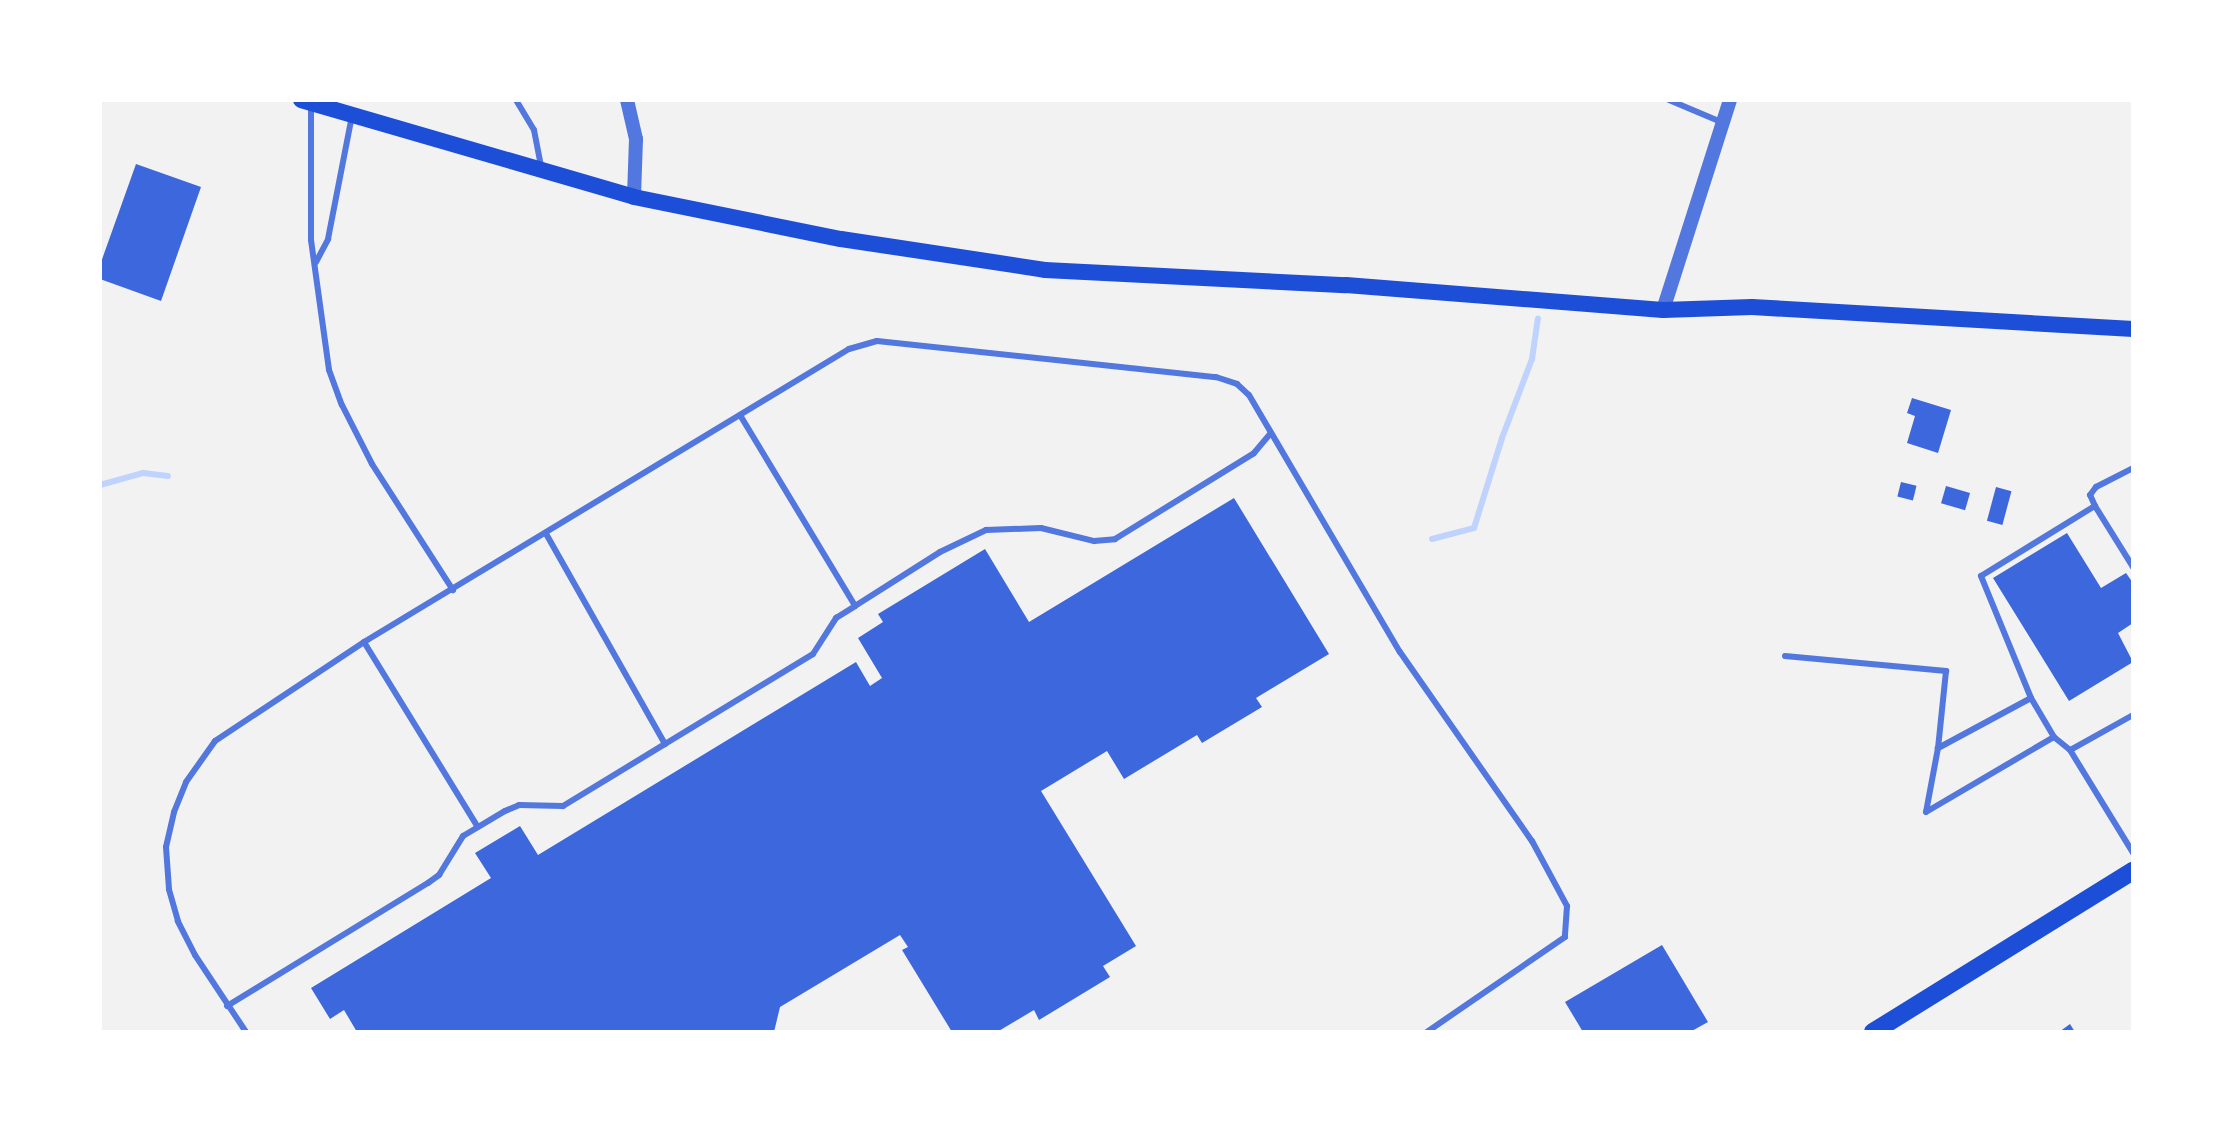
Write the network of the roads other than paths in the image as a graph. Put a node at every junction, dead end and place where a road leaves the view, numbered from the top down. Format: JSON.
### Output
{"nodes":[{"id":1,"x":516,"y":100,"type":"edge"},
{"id":2,"x":627,"y":100,"type":"edge"},
{"id":3,"x":1669,"y":100,"type":"edge"},
{"id":4,"x":1730,"y":100,"type":"edge"},
{"id":5,"x":312,"y":102,"type":"edge"},
{"id":6,"x":352,"y":116,"type":"junction"},
{"id":7,"x":1722,"y":123,"type":"junction"},
{"id":8,"x":543,"y":172,"type":"junction"},
{"id":9,"x":634,"y":197,"type":"junction"},
{"id":10,"x":316,"y":262,"type":"junction"},
{"id":11,"x":1663,"y":310,"type":"junction"},
{"id":12,"x":2133,"y":329,"type":"edge"},
{"id":13,"x":740,"y":415,"type":"junction"},
{"id":14,"x":1270,"y":434,"type":"junction"},
{"id":15,"x":2133,"y":468,"type":"edge"},
{"id":16,"x":2095,"y":506,"type":"junction"},
{"id":17,"x":546,"y":534,"type":"junction"},
{"id":18,"x":2133,"y":567,"type":"edge"},
{"id":19,"x":453,"y":590,"type":"junction"},
{"id":20,"x":855,"y":606,"type":"junction"},
{"id":21,"x":364,"y":642,"type":"junction"},
{"id":22,"x":1785,"y":656,"type":"dead end"},
{"id":23,"x":2031,"y":698,"type":"junction"},
{"id":24,"x":2133,"y":715,"type":"edge"},
{"id":25,"x":2054,"y":737,"type":"junction"},
{"id":26,"x":665,"y":744,"type":"junction"},
{"id":27,"x":1938,"y":748,"type":"junction"},
{"id":28,"x":2070,"y":750,"type":"junction"},
{"id":29,"x":478,"y":827,"type":"junction"},
{"id":30,"x":2133,"y":853,"type":"edge"},
{"id":31,"x":2133,"y":871,"type":"edge"},
{"id":32,"x":227,"y":1006,"type":"junction"},
{"id":33,"x":246,"y":1032,"type":"edge"},
{"id":34,"x":1427,"y":1032,"type":"edge"},
{"id":35,"x":1873,"y":1032,"type":"edge"}],
"edges":[{"from":1,"to":8,"type":"lane"},
{"from":2,"to":9,"type":"street"},
{"from":3,"to":7,"type":"lane"},
{"from":4,"to":7,"type":"street"},
{"from":5,"to":6,"type":"main road"},
{"from":5,"to":10,"type":"lane"},
{"from":6,"to":8,"type":"main road"},
{"from":6,"to":10,"type":"lane"},
{"from":7,"to":11,"type":"street"},
{"from":8,"to":9,"type":"main road"},
{"from":9,"to":11,"type":"main road"},
{"from":10,"to":19,"type":"lane"},
{"from":11,"to":12,"type":"main road"},
{"from":13,"to":14,"type":"lane"},
{"from":13,"to":17,"type":"lane"},
{"from":13,"to":20,"type":"lane"},
{"from":14,"to":20,"type":"lane"},
{"from":14,"to":34,"type":"lane"},
{"from":15,"to":16,"type":"lane"},
{"from":16,"to":18,"type":"lane"},
{"from":16,"to":23,"type":"lane"},
{"from":17,"to":19,"type":"lane"},
{"from":17,"to":26,"type":"lane"},
{"from":19,"to":21,"type":"lane"},
{"from":20,"to":26,"type":"lane"},
{"from":21,"to":29,"type":"lane"},
{"from":21,"to":32,"type":"lane"},
{"from":22,"to":27,"type":"lane"},
{"from":23,"to":25,"type":"lane"},
{"from":23,"to":27,"type":"lane"},
{"from":24,"to":28,"type":"lane"},
{"from":25,"to":27,"type":"lane"},
{"from":25,"to":28,"type":"lane"},
{"from":26,"to":29,"type":"lane"},
{"from":28,"to":30,"type":"lane"},
{"from":29,"to":32,"type":"lane"},
{"from":31,"to":35,"type":"main road"},
{"from":32,"to":33,"type":"lane"}]}
